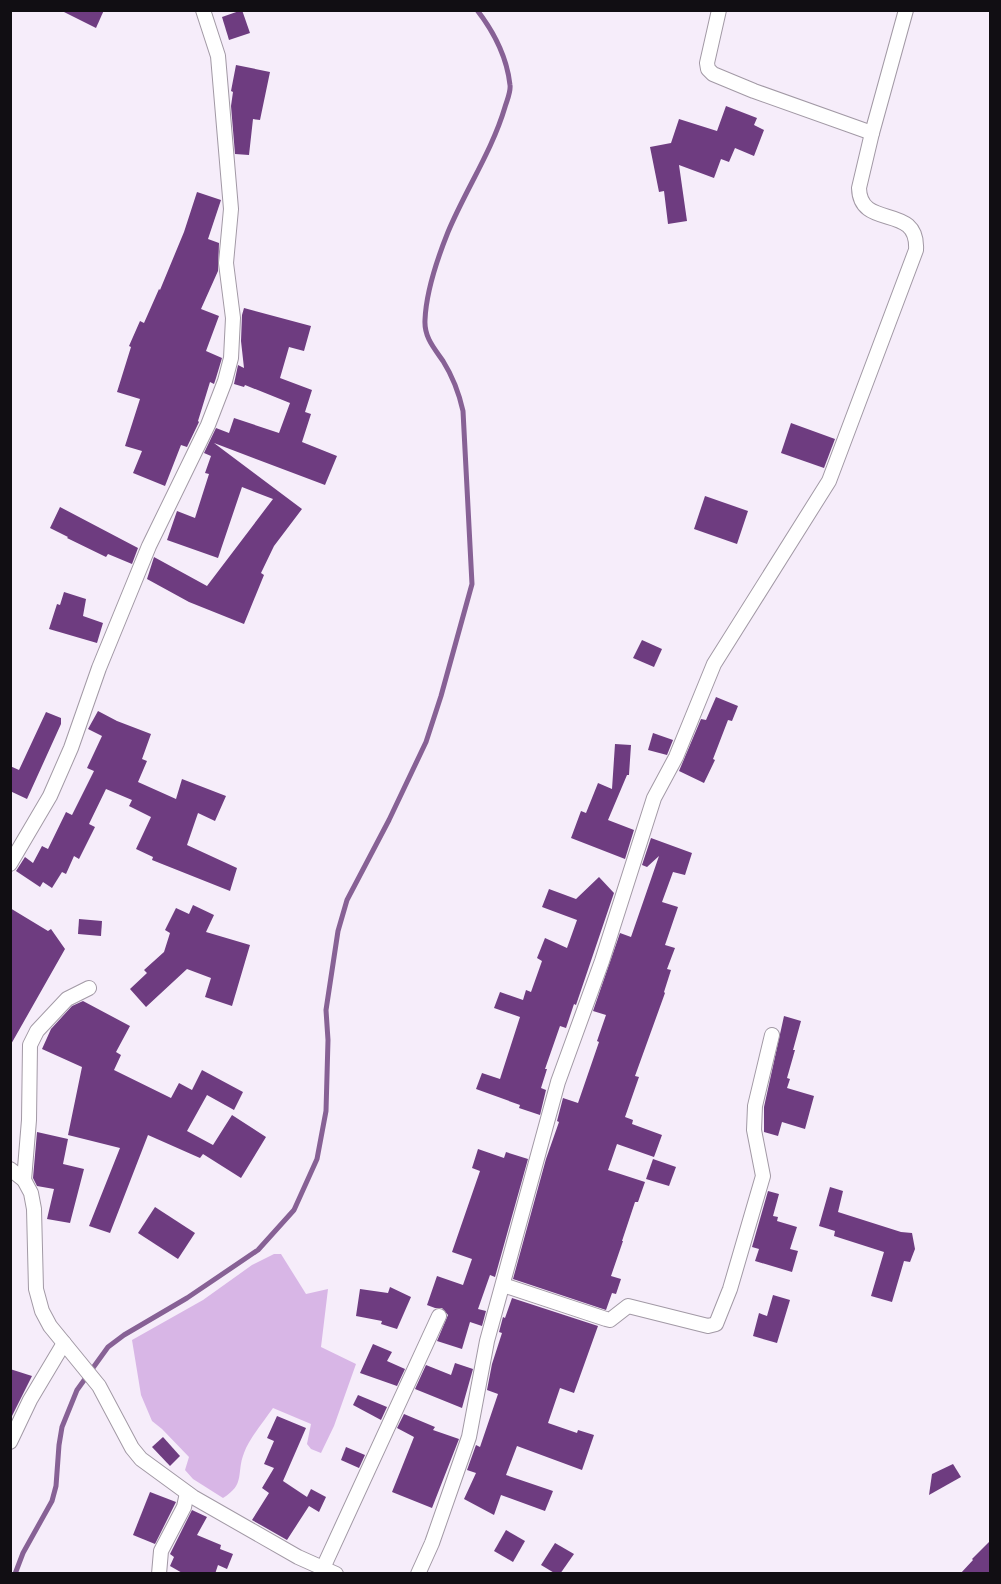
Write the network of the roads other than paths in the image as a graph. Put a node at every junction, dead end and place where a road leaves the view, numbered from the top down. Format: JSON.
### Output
{"nodes":[{"id":1,"x":203,"y":10,"type":"edge"},
{"id":2,"x":719,"y":10,"type":"edge"},
{"id":3,"x":906,"y":10,"type":"edge"},
{"id":4,"x":872,"y":133,"type":"junction"},
{"id":5,"x":10,"y":864,"type":"edge"},
{"id":6,"x":89,"y":988,"type":"dead end"},
{"id":7,"x":772,"y":1035,"type":"dead end"},
{"id":8,"x":10,"y":1169,"type":"edge"},
{"id":9,"x":24,"y":1180,"type":"junction"},
{"id":10,"x":503,"y":1285,"type":"junction"},
{"id":11,"x":439,"y":1316,"type":"dead end"},
{"id":12,"x":67,"y":1347,"type":"junction"},
{"id":13,"x":10,"y":1442,"type":"edge"},
{"id":14,"x":187,"y":1493,"type":"junction"},
{"id":15,"x":331,"y":1572,"type":"edge"},
{"id":16,"x":159,"y":1574,"type":"edge"},
{"id":17,"x":418,"y":1574,"type":"edge"}],
"edges":[{"from":1,"to":5,"type":"street"},
{"from":2,"to":4,"type":"street"},
{"from":3,"to":4,"type":"street"},
{"from":4,"to":10,"type":"street"},
{"from":6,"to":9,"type":"street"},
{"from":7,"to":10,"type":"street"},
{"from":8,"to":9,"type":"street"},
{"from":9,"to":12,"type":"street"},
{"from":10,"to":17,"type":"street"},
{"from":11,"to":15,"type":"street"},
{"from":12,"to":13,"type":"street"},
{"from":12,"to":14,"type":"street"},
{"from":14,"to":15,"type":"street"},
{"from":14,"to":16,"type":"street"}]}
